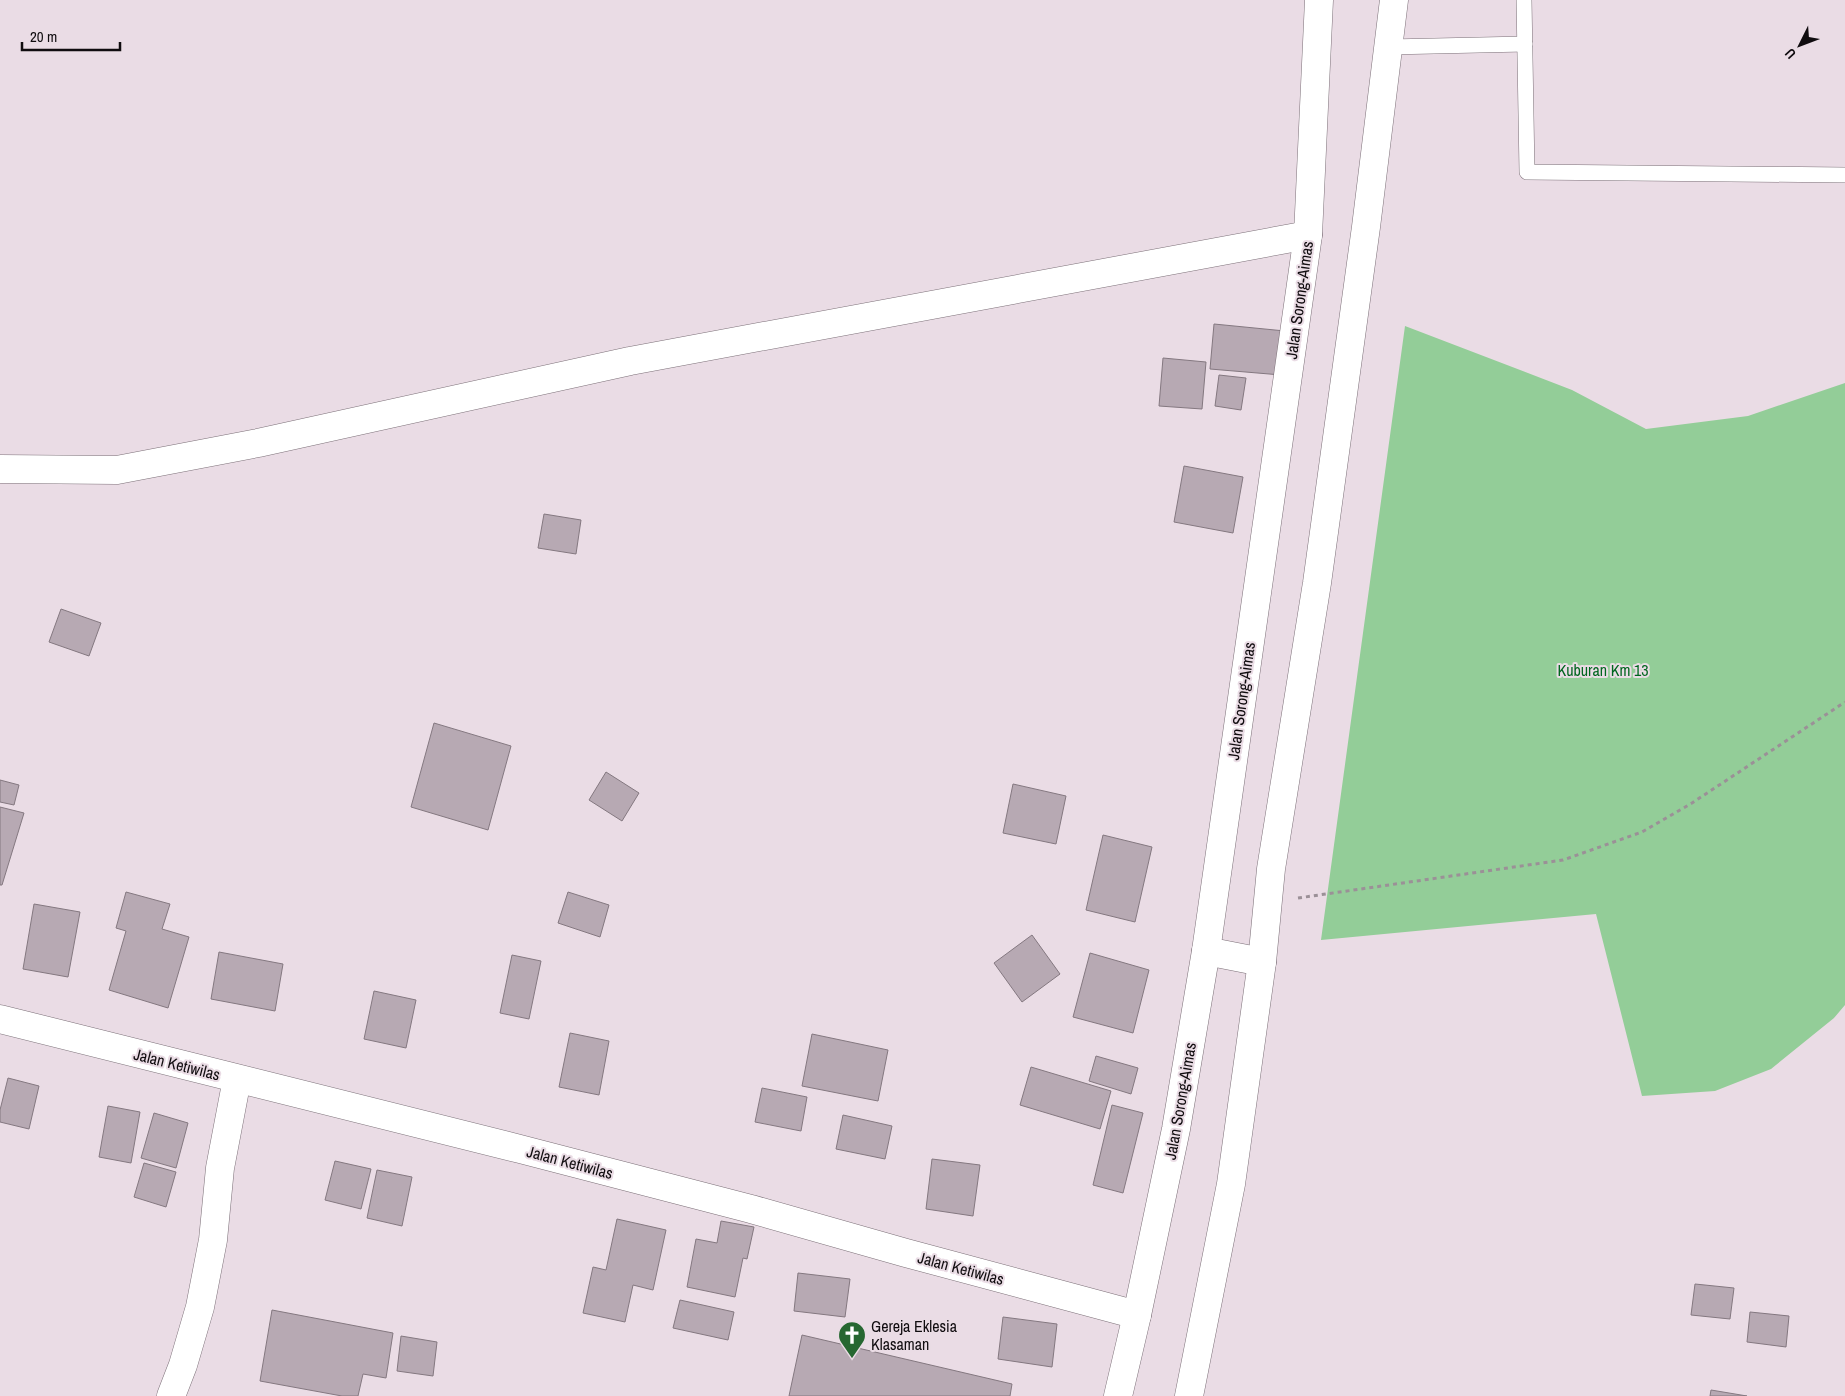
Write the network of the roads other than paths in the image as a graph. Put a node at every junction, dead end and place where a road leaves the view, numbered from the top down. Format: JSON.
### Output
{"nodes":[{"id":1,"x":1319,"y":0,"type":"edge"},
{"id":2,"x":1394,"y":0,"type":"edge"},
{"id":3,"x":1524,"y":0,"type":"edge"},
{"id":4,"x":1525,"y":44,"type":"junction"},
{"id":5,"x":1389,"y":46,"type":"junction"},
{"id":6,"x":1845,"y":176,"type":"edge"},
{"id":7,"x":1308,"y":235,"type":"junction"},
{"id":8,"x":0,"y":469,"type":"edge"},
{"id":9,"x":1206,"y":951,"type":"junction"},
{"id":10,"x":1262,"y":962,"type":"junction"},
{"id":11,"x":0,"y":1019,"type":"edge"},
{"id":12,"x":237,"y":1079,"type":"junction"},
{"id":13,"x":1137,"y":1315,"type":"junction"},
{"id":14,"x":171,"y":1396,"type":"edge"},
{"id":15,"x":1118,"y":1396,"type":"edge"},
{"id":16,"x":1189,"y":1396,"type":"edge"}],
"edges":[{"from":1,"to":7,"type":"main road","name":"Jalan Sorong-Aimas"},
{"from":2,"to":5,"type":"main road"},
{"from":3,"to":4,"type":"lane"},
{"from":4,"to":5,"type":"lane"},
{"from":4,"to":6,"type":"lane"},
{"from":5,"to":10,"type":"main road"},
{"from":7,"to":8,"type":"main road"},
{"from":7,"to":9,"type":"main road","name":"Jalan Sorong-Aimas"},
{"from":9,"to":10,"type":"main road"},
{"from":9,"to":13,"type":"main road","name":"Jalan Sorong-Aimas"},
{"from":10,"to":16,"type":"main road"},
{"from":11,"to":12,"type":"main road","name":"Jalan Ketiwilas"},
{"from":12,"to":13,"type":"main road","name":"Jalan Ketiwilas"},
{"from":12,"to":14,"type":"main road"},
{"from":13,"to":15,"type":"main road","name":"Jalan Sorong-Aimas"}]}
